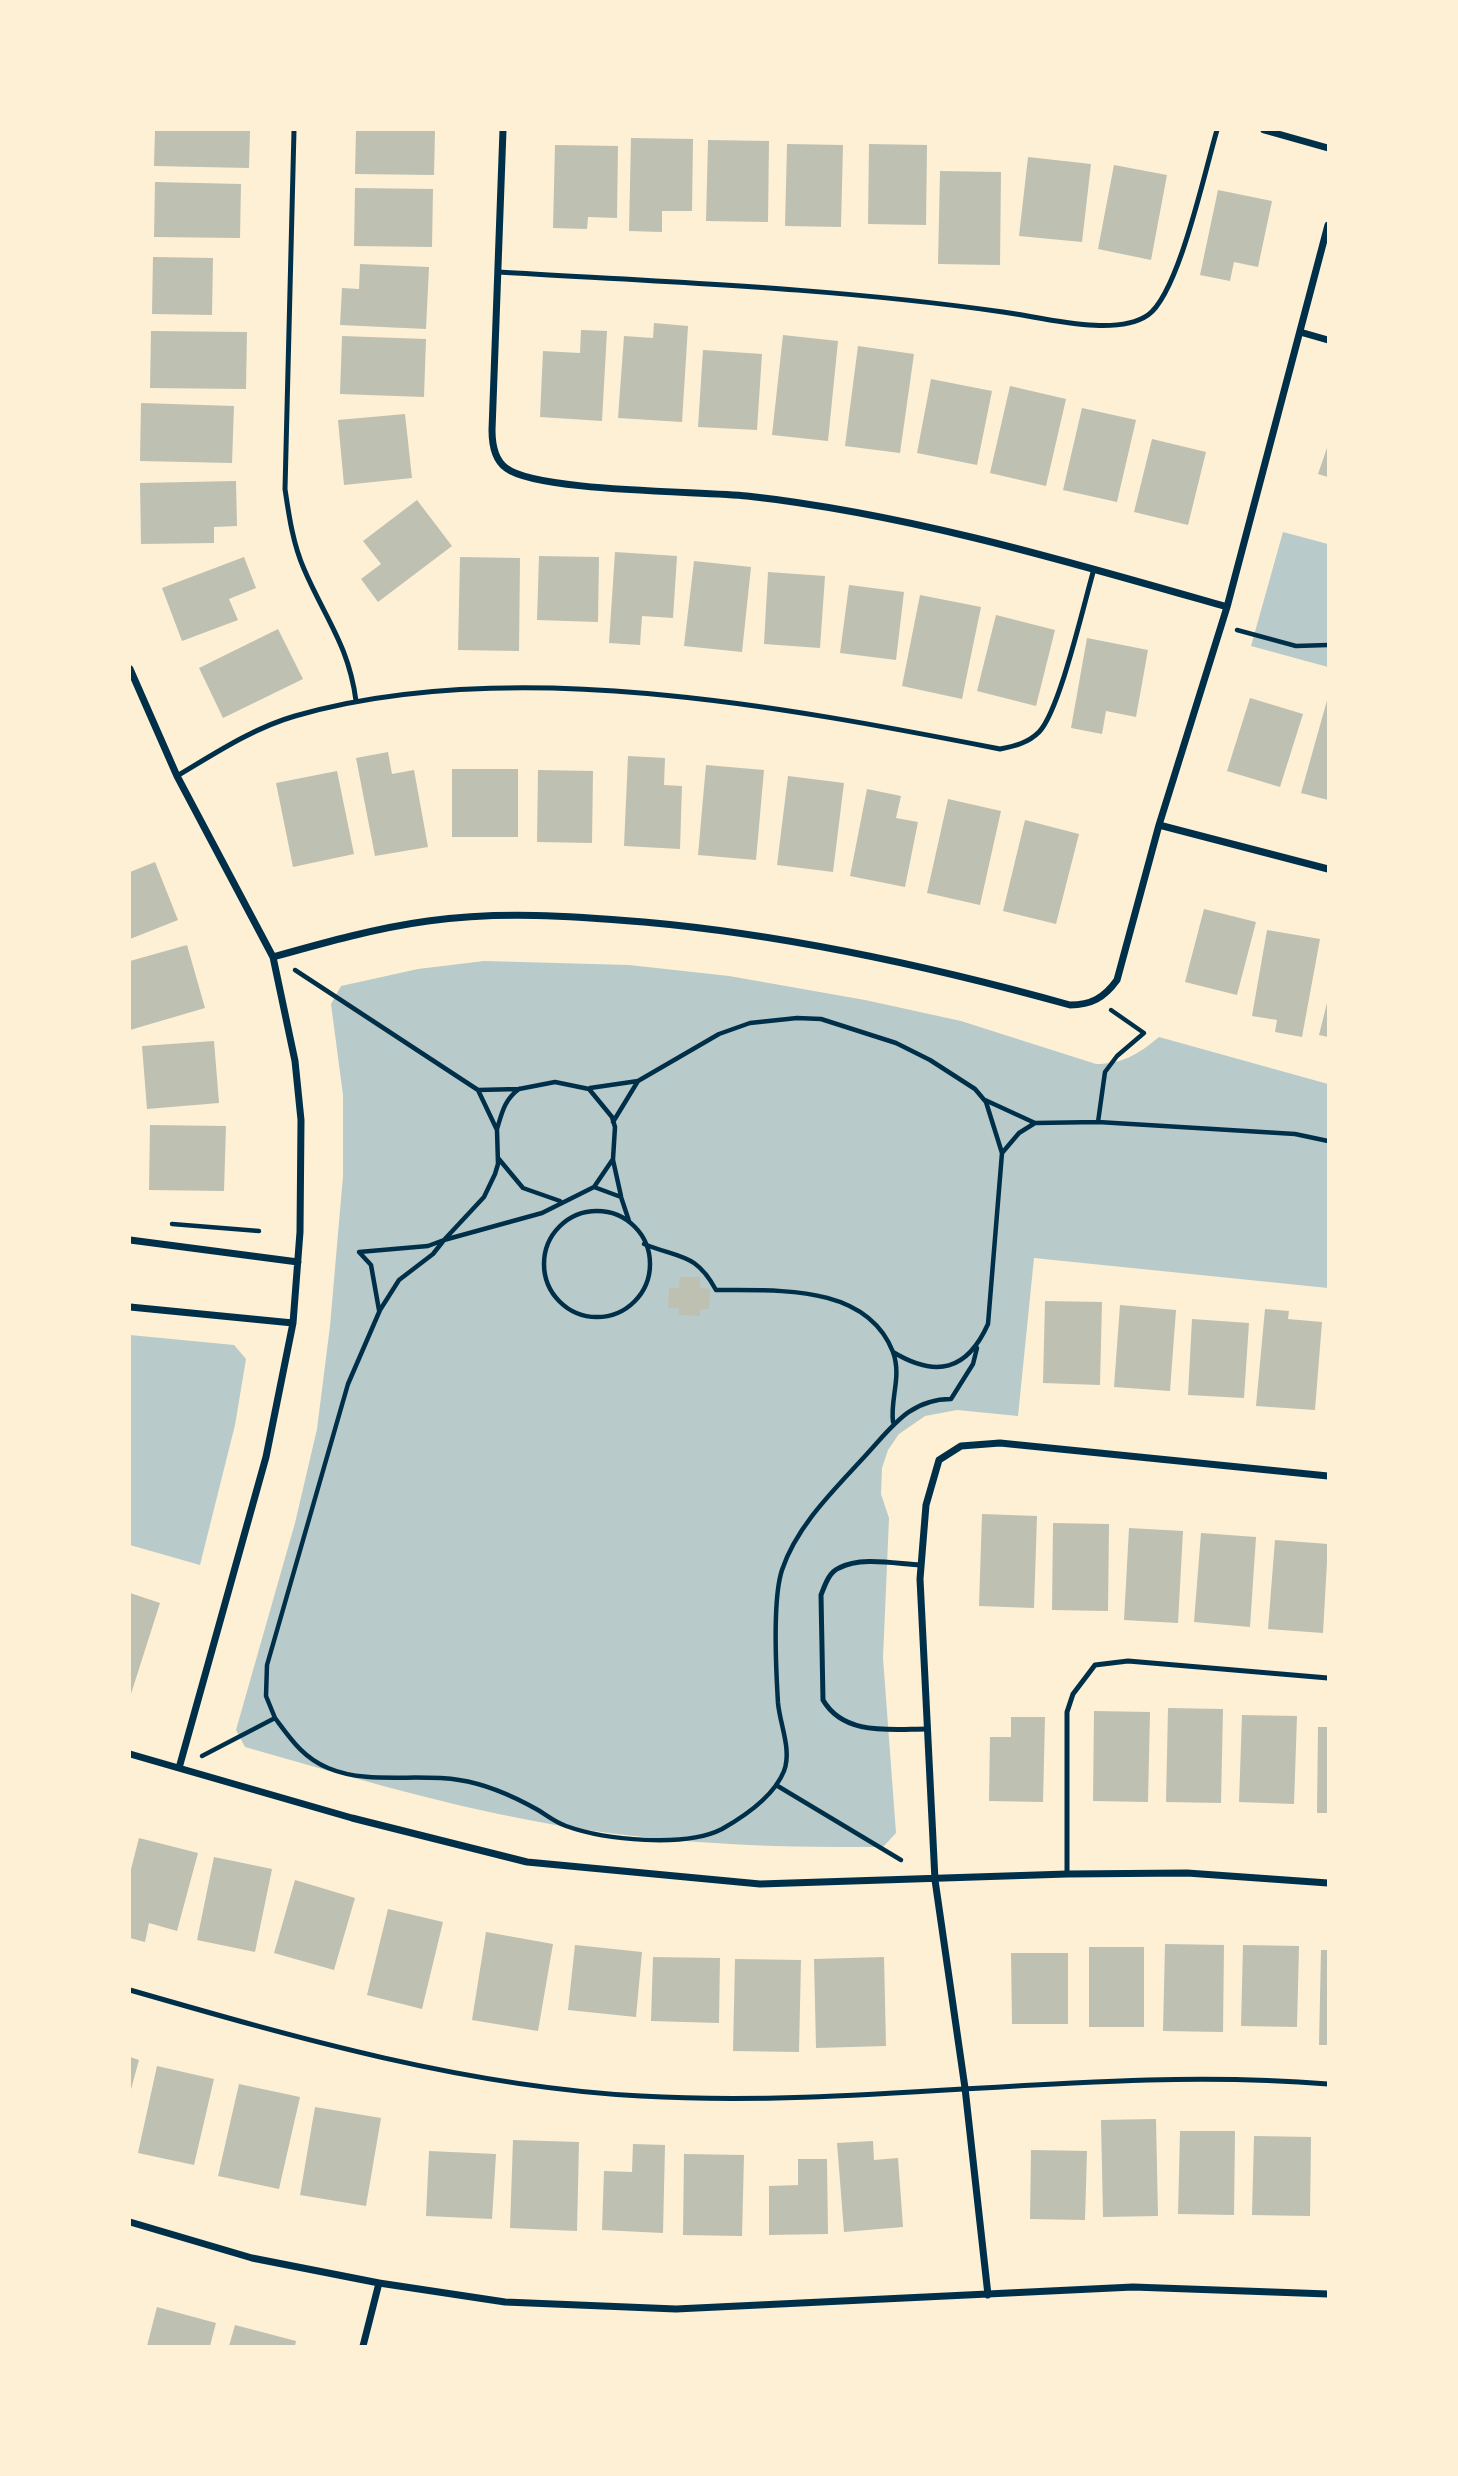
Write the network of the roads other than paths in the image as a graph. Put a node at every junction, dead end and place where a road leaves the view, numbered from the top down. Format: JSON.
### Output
{"nodes":[{"id":1,"x":294,"y":130,"type":"edge"},
{"id":2,"x":503,"y":130,"type":"edge"},
{"id":3,"x":1217,"y":130,"type":"edge"},
{"id":4,"x":1264,"y":130,"type":"edge"},
{"id":5,"x":1328,"y":148,"type":"edge"},
{"id":6,"x":1328,"y":225,"type":"edge"},
{"id":7,"x":498,"y":272,"type":"junction"},
{"id":8,"x":1300,"y":332,"type":"junction"},
{"id":9,"x":1328,"y":340,"type":"edge"},
{"id":10,"x":1094,"y":569,"type":"junction"},
{"id":11,"x":1227,"y":607,"type":"junction"},
{"id":12,"x":130,"y":669,"type":"edge"},
{"id":13,"x":356,"y":701,"type":"junction"},
{"id":14,"x":177,"y":776,"type":"junction"},
{"id":15,"x":1159,"y":825,"type":"junction"},
{"id":16,"x":1328,"y":869,"type":"edge"},
{"id":17,"x":273,"y":957,"type":"junction"},
{"id":18,"x":130,"y":1240,"type":"edge"},
{"id":19,"x":298,"y":1262,"type":"junction"},
{"id":20,"x":130,"y":1307,"type":"edge"},
{"id":21,"x":293,"y":1323,"type":"junction"},
{"id":22,"x":1328,"y":1476,"type":"edge"},
{"id":23,"x":921,"y":1565,"type":"junction"},
{"id":24,"x":1328,"y":1678,"type":"edge"},
{"id":25,"x":927,"y":1729,"type":"junction"},
{"id":26,"x":130,"y":1754,"type":"edge"},
{"id":27,"x":179,"y":1768,"type":"junction"},
{"id":28,"x":1067,"y":1874,"type":"junction"},
{"id":29,"x":935,"y":1880,"type":"junction"},
{"id":30,"x":1328,"y":1883,"type":"edge"},
{"id":31,"x":130,"y":1990,"type":"edge"},
{"id":32,"x":1328,"y":2084,"type":"edge"},
{"id":33,"x":965,"y":2088,"type":"junction"},
{"id":34,"x":130,"y":2222,"type":"edge"},
{"id":35,"x":379,"y":2283,"type":"junction"},
{"id":36,"x":1328,"y":2294,"type":"edge"},
{"id":37,"x":988,"y":2295,"type":"junction"},
{"id":38,"x":363,"y":2347,"type":"edge"}],
"edges":[{"from":1,"to":13,"type":"lane"},
{"from":2,"to":7,"type":"street"},
{"from":3,"to":7,"type":"lane"},
{"from":4,"to":5,"type":"street"},
{"from":6,"to":8,"type":"street"},
{"from":7,"to":10,"type":"street"},
{"from":8,"to":9,"type":"street"},
{"from":8,"to":11,"type":"street"},
{"from":10,"to":11,"type":"street"},
{"from":10,"to":13,"type":"lane"},
{"from":11,"to":15,"type":"street"},
{"from":12,"to":14,"type":"street"},
{"from":13,"to":14,"type":"lane"},
{"from":14,"to":17,"type":"street"},
{"from":15,"to":16,"type":"street"},
{"from":15,"to":17,"type":"street"},
{"from":17,"to":19,"type":"street"},
{"from":18,"to":19,"type":"street"},
{"from":19,"to":21,"type":"street"},
{"from":20,"to":21,"type":"street"},
{"from":21,"to":27,"type":"street"},
{"from":22,"to":23,"type":"street"},
{"from":23,"to":25,"type":"street"},
{"from":23,"to":25,"type":"lane"},
{"from":24,"to":28,"type":"lane"},
{"from":25,"to":29,"type":"street"},
{"from":26,"to":27,"type":"street"},
{"from":27,"to":29,"type":"street"},
{"from":28,"to":29,"type":"street"},
{"from":28,"to":30,"type":"street"},
{"from":29,"to":33,"type":"street"},
{"from":31,"to":33,"type":"lane"},
{"from":32,"to":33,"type":"lane"},
{"from":33,"to":37,"type":"street"},
{"from":34,"to":35,"type":"street"},
{"from":35,"to":37,"type":"street"},
{"from":35,"to":38,"type":"street"},
{"from":36,"to":37,"type":"street"}]}
